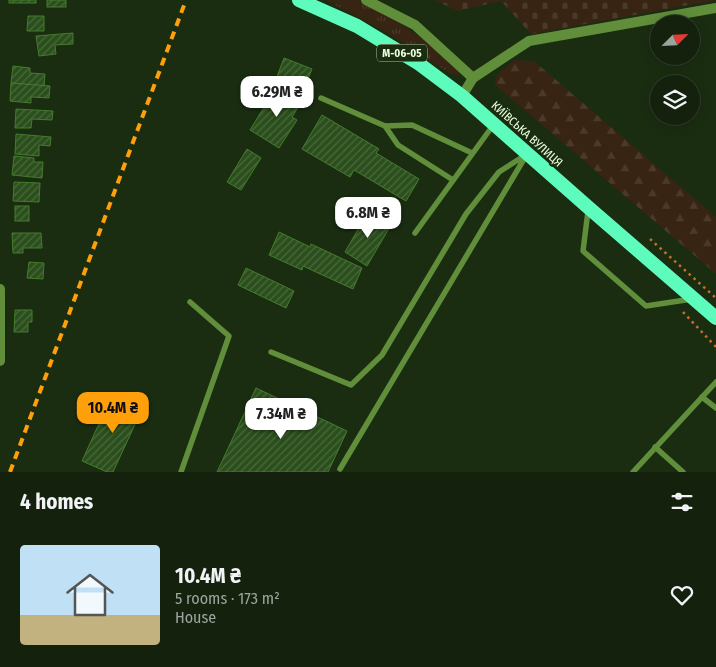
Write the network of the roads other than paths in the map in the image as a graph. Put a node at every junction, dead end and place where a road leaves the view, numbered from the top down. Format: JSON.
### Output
{"nodes":[{"id":1,"x":299,"y":0,"type":"edge"},
{"id":2,"x":366,"y":0,"type":"edge"},
{"id":3,"x":716,"y":8,"type":"edge"},
{"id":4,"x":473,"y":78,"type":"junction"},
{"id":5,"x":462,"y":96,"type":"junction"},
{"id":6,"x":321,"y":98,"type":"dead end"},
{"id":7,"x":494,"y":124,"type":"junction"},
{"id":8,"x":385,"y":126,"type":"junction"},
{"id":9,"x":472,"y":153,"type":"junction"},
{"id":10,"x":527,"y":154,"type":"junction"},
{"id":11,"x":453,"y":180,"type":"junction"},
{"id":12,"x":589,"y":208,"type":"junction"},
{"id":13,"x":415,"y":232,"type":"dead end"},
{"id":14,"x":0,"y":289,"type":"edge"},
{"id":15,"x":693,"y":299,"type":"junction"},
{"id":16,"x":190,"y":302,"type":"dead end"},
{"id":17,"x":716,"y":318,"type":"edge"},
{"id":18,"x":271,"y":352,"type":"dead end"},
{"id":19,"x":0,"y":360,"type":"edge"},
{"id":20,"x":716,"y":382,"type":"edge"},
{"id":21,"x":702,"y":396,"type":"junction"},
{"id":22,"x":716,"y":408,"type":"edge"},
{"id":23,"x":656,"y":447,"type":"junction"},
{"id":24,"x":340,"y":469,"type":"dead end"},
{"id":25,"x":181,"y":472,"type":"edge"},
{"id":26,"x":633,"y":472,"type":"edge"},
{"id":27,"x":683,"y":472,"type":"edge"}],
"edges":[{"from":1,"to":5,"type":"highway","name":"КИЇВСЬКА ВУЛИЦЯ","number":"М-06-05"},
{"from":2,"to":4,"type":"street"},
{"from":3,"to":4,"type":"street"},
{"from":4,"to":5,"type":"street"},
{"from":5,"to":7,"type":"highway","name":"КИЇВСЬКА ВУЛИЦЯ","number":"М-06-05"},
{"from":6,"to":8,"type":"lane"},
{"from":7,"to":9,"type":"lane"},
{"from":7,"to":10,"type":"highway","name":"КИЇВСЬКА ВУЛИЦЯ","number":"М-06-05"},
{"from":8,"to":9,"type":"lane"},
{"from":8,"to":11,"type":"lane"},
{"from":9,"to":11,"type":"lane"},
{"from":10,"to":12,"type":"highway","name":"КИЇВСЬКА ВУЛИЦЯ","number":"М-06-05"},
{"from":10,"to":18,"type":"lane"},
{"from":10,"to":24,"type":"lane"},
{"from":11,"to":13,"type":"lane"},
{"from":12,"to":15,"type":"highway","name":"КИЇВСЬКА ВУЛИЦЯ","number":"М-06-05"},
{"from":12,"to":15,"type":"lane"},
{"from":14,"to":19,"type":"street"},
{"from":15,"to":17,"type":"highway","name":"КИЇВСЬКА ВУЛИЦЯ","number":"М-06-05"},
{"from":16,"to":25,"type":"lane"},
{"from":20,"to":21,"type":"lane"},
{"from":21,"to":22,"type":"lane"},
{"from":21,"to":23,"type":"lane"},
{"from":23,"to":26,"type":"lane"},
{"from":23,"to":27,"type":"lane"}]}
